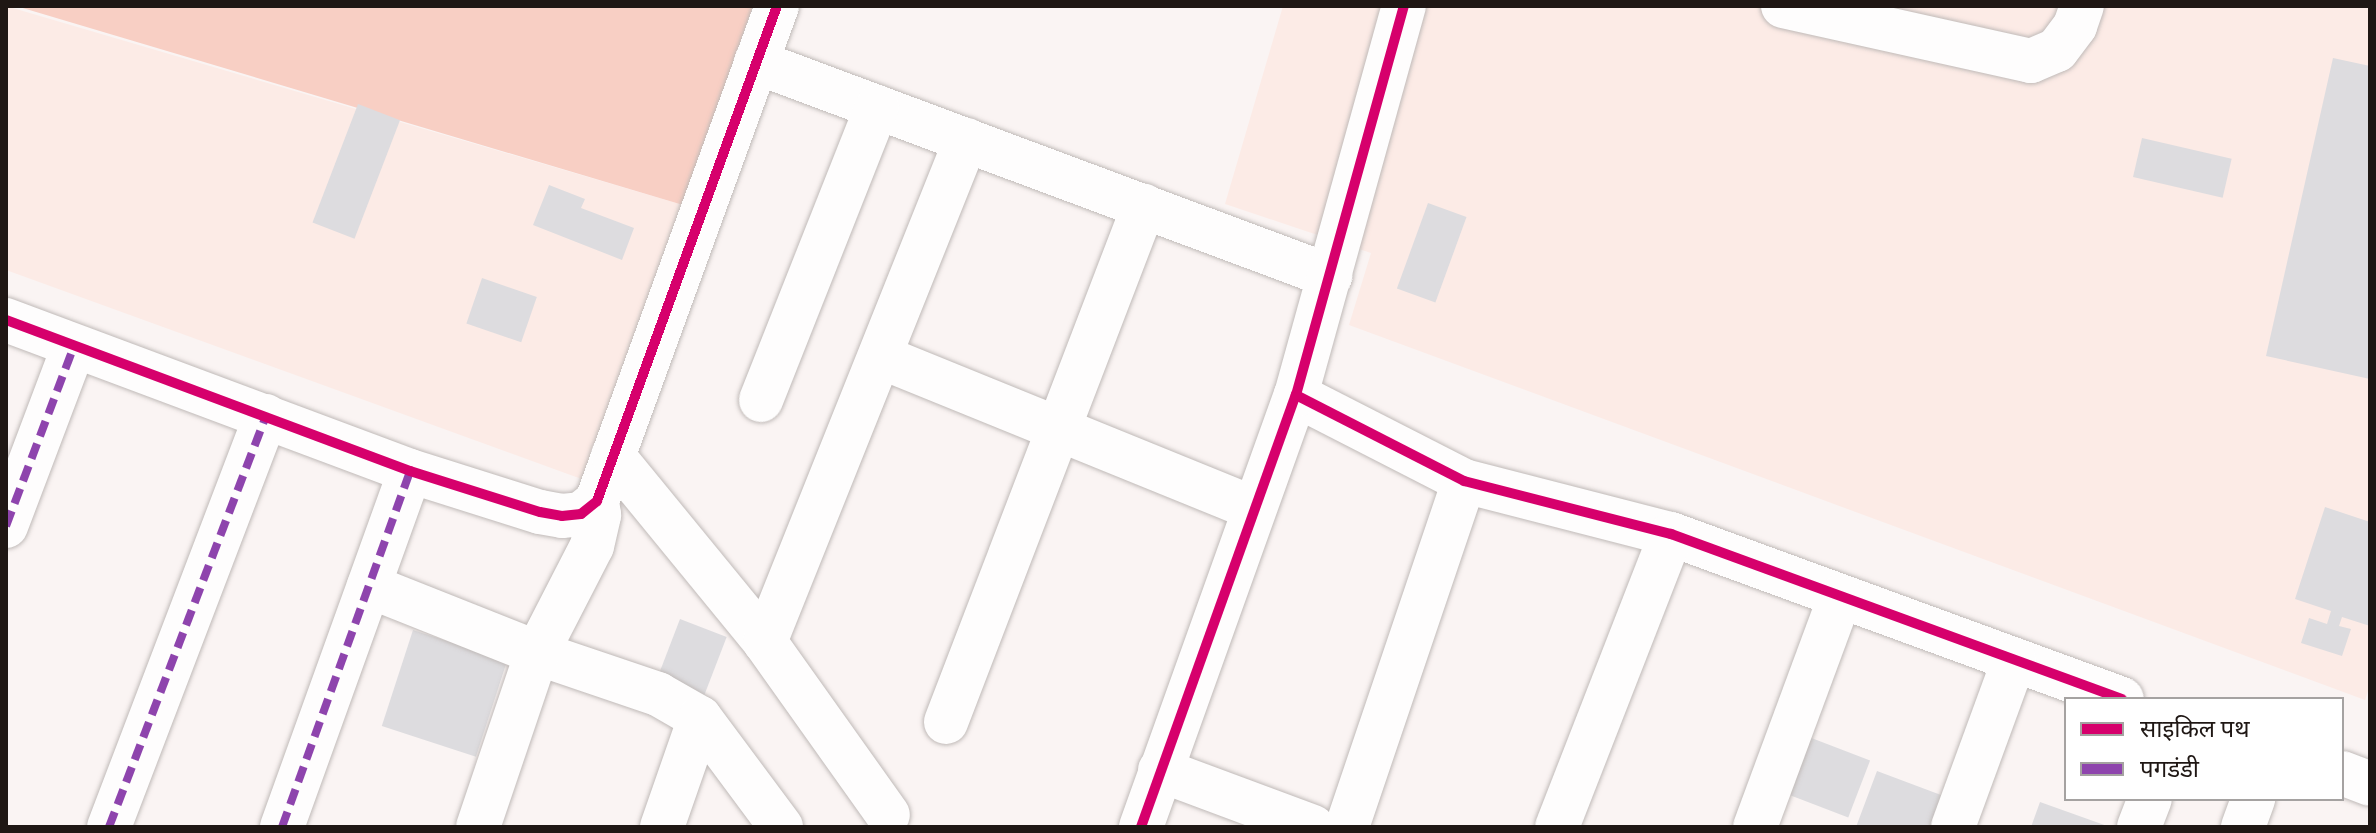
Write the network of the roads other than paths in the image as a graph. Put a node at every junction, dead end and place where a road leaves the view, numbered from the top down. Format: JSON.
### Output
{"nodes":[{"id":1,"x":777,"y":6,"type":"edge"},
{"id":2,"x":1404,"y":6,"type":"edge"},
{"id":3,"x":1783,"y":6,"type":"edge"},
{"id":4,"x":2082,"y":6,"type":"edge"},
{"id":5,"x":756,"y":62,"type":"junction"},
{"id":6,"x":877,"y":107,"type":"junction"},
{"id":7,"x":966,"y":140,"type":"junction"},
{"id":8,"x":1144,"y":206,"type":"junction"},
{"id":9,"x":1330,"y":276,"type":"junction"},
{"id":10,"x":6,"y":320,"type":"edge"},
{"id":11,"x":74,"y":346,"type":"junction"},
{"id":12,"x":881,"y":357,"type":"junction"},
{"id":13,"x":1296,"y":395,"type":"junction"},
{"id":14,"x":761,"y":400,"type":"dead end"},
{"id":15,"x":266,"y":416,"type":"junction"},
{"id":16,"x":1059,"y":429,"type":"junction"},
{"id":17,"x":613,"y":456,"type":"junction"},
{"id":18,"x":410,"y":471,"type":"junction"},
{"id":19,"x":1464,"y":481,"type":"junction"},
{"id":20,"x":597,"y":501,"type":"junction"},
{"id":21,"x":1253,"y":508,"type":"junction"},
{"id":22,"x":6,"y":526,"type":"edge"},
{"id":23,"x":1671,"y":534,"type":"junction"},
{"id":24,"x":369,"y":586,"type":"junction"},
{"id":25,"x":1840,"y":597,"type":"junction"},
{"id":26,"x":765,"y":642,"type":"junction"},
{"id":27,"x":537,"y":653,"type":"junction"},
{"id":28,"x":2014,"y":660,"type":"junction"},
{"id":29,"x":2116,"y":697,"type":"edge"},
{"id":30,"x":700,"y":718,"type":"junction"},
{"id":31,"x":946,"y":722,"type":"dead end"},
{"id":32,"x":1160,"y":770,"type":"junction"},
{"id":33,"x":2344,"y":774,"type":"edge"},
{"id":34,"x":2370,"y":784,"type":"edge"},
{"id":35,"x":2149,"y":801,"type":"edge"},
{"id":36,"x":2252,"y":801,"type":"edge"},
{"id":37,"x":888,"y":815,"type":"dead end"},
{"id":38,"x":109,"y":827,"type":"edge"},
{"id":39,"x":282,"y":827,"type":"edge"},
{"id":40,"x":478,"y":827,"type":"edge"},
{"id":41,"x":662,"y":827,"type":"edge"},
{"id":42,"x":781,"y":827,"type":"edge"},
{"id":43,"x":1141,"y":827,"type":"edge"},
{"id":44,"x":1313,"y":827,"type":"edge"},
{"id":45,"x":1347,"y":827,"type":"edge"},
{"id":46,"x":1557,"y":827,"type":"edge"},
{"id":47,"x":1755,"y":827,"type":"edge"},
{"id":48,"x":1953,"y":827,"type":"edge"},
{"id":49,"x":2139,"y":827,"type":"edge"},
{"id":50,"x":2243,"y":827,"type":"edge"}],
"edges":[{"from":1,"to":5,"type":"street"},
{"from":2,"to":9,"type":"street"},
{"from":3,"to":4,"type":"street"},
{"from":5,"to":6,"type":"street"},
{"from":5,"to":17,"type":"street"},
{"from":6,"to":7,"type":"street"},
{"from":6,"to":14,"type":"street"},
{"from":7,"to":8,"type":"street"},
{"from":7,"to":12,"type":"street"},
{"from":8,"to":9,"type":"street"},
{"from":8,"to":16,"type":"street"},
{"from":9,"to":13,"type":"street"},
{"from":10,"to":11,"type":"street"},
{"from":11,"to":15,"type":"street"},
{"from":11,"to":22,"type":"street"},
{"from":12,"to":16,"type":"street"},
{"from":12,"to":26,"type":"street"},
{"from":13,"to":19,"type":"street"},
{"from":13,"to":21,"type":"street"},
{"from":15,"to":18,"type":"street"},
{"from":15,"to":38,"type":"street"},
{"from":16,"to":21,"type":"street"},
{"from":16,"to":31,"type":"street"},
{"from":17,"to":20,"type":"street"},
{"from":17,"to":26,"type":"street"},
{"from":18,"to":20,"type":"street"},
{"from":18,"to":24,"type":"street"},
{"from":19,"to":23,"type":"street"},
{"from":19,"to":45,"type":"street"},
{"from":20,"to":27,"type":"street"},
{"from":21,"to":32,"type":"street"},
{"from":23,"to":25,"type":"street"},
{"from":23,"to":46,"type":"street"},
{"from":24,"to":27,"type":"street"},
{"from":24,"to":39,"type":"street"},
{"from":25,"to":28,"type":"street"},
{"from":25,"to":47,"type":"street"},
{"from":26,"to":37,"type":"street"},
{"from":27,"to":30,"type":"street"},
{"from":27,"to":40,"type":"street"},
{"from":28,"to":29,"type":"street"},
{"from":28,"to":48,"type":"street"},
{"from":30,"to":41,"type":"street"},
{"from":30,"to":42,"type":"street"},
{"from":32,"to":43,"type":"street"},
{"from":32,"to":44,"type":"street"},
{"from":33,"to":34,"type":"street"},
{"from":35,"to":49,"type":"street"},
{"from":36,"to":50,"type":"street"}]}
